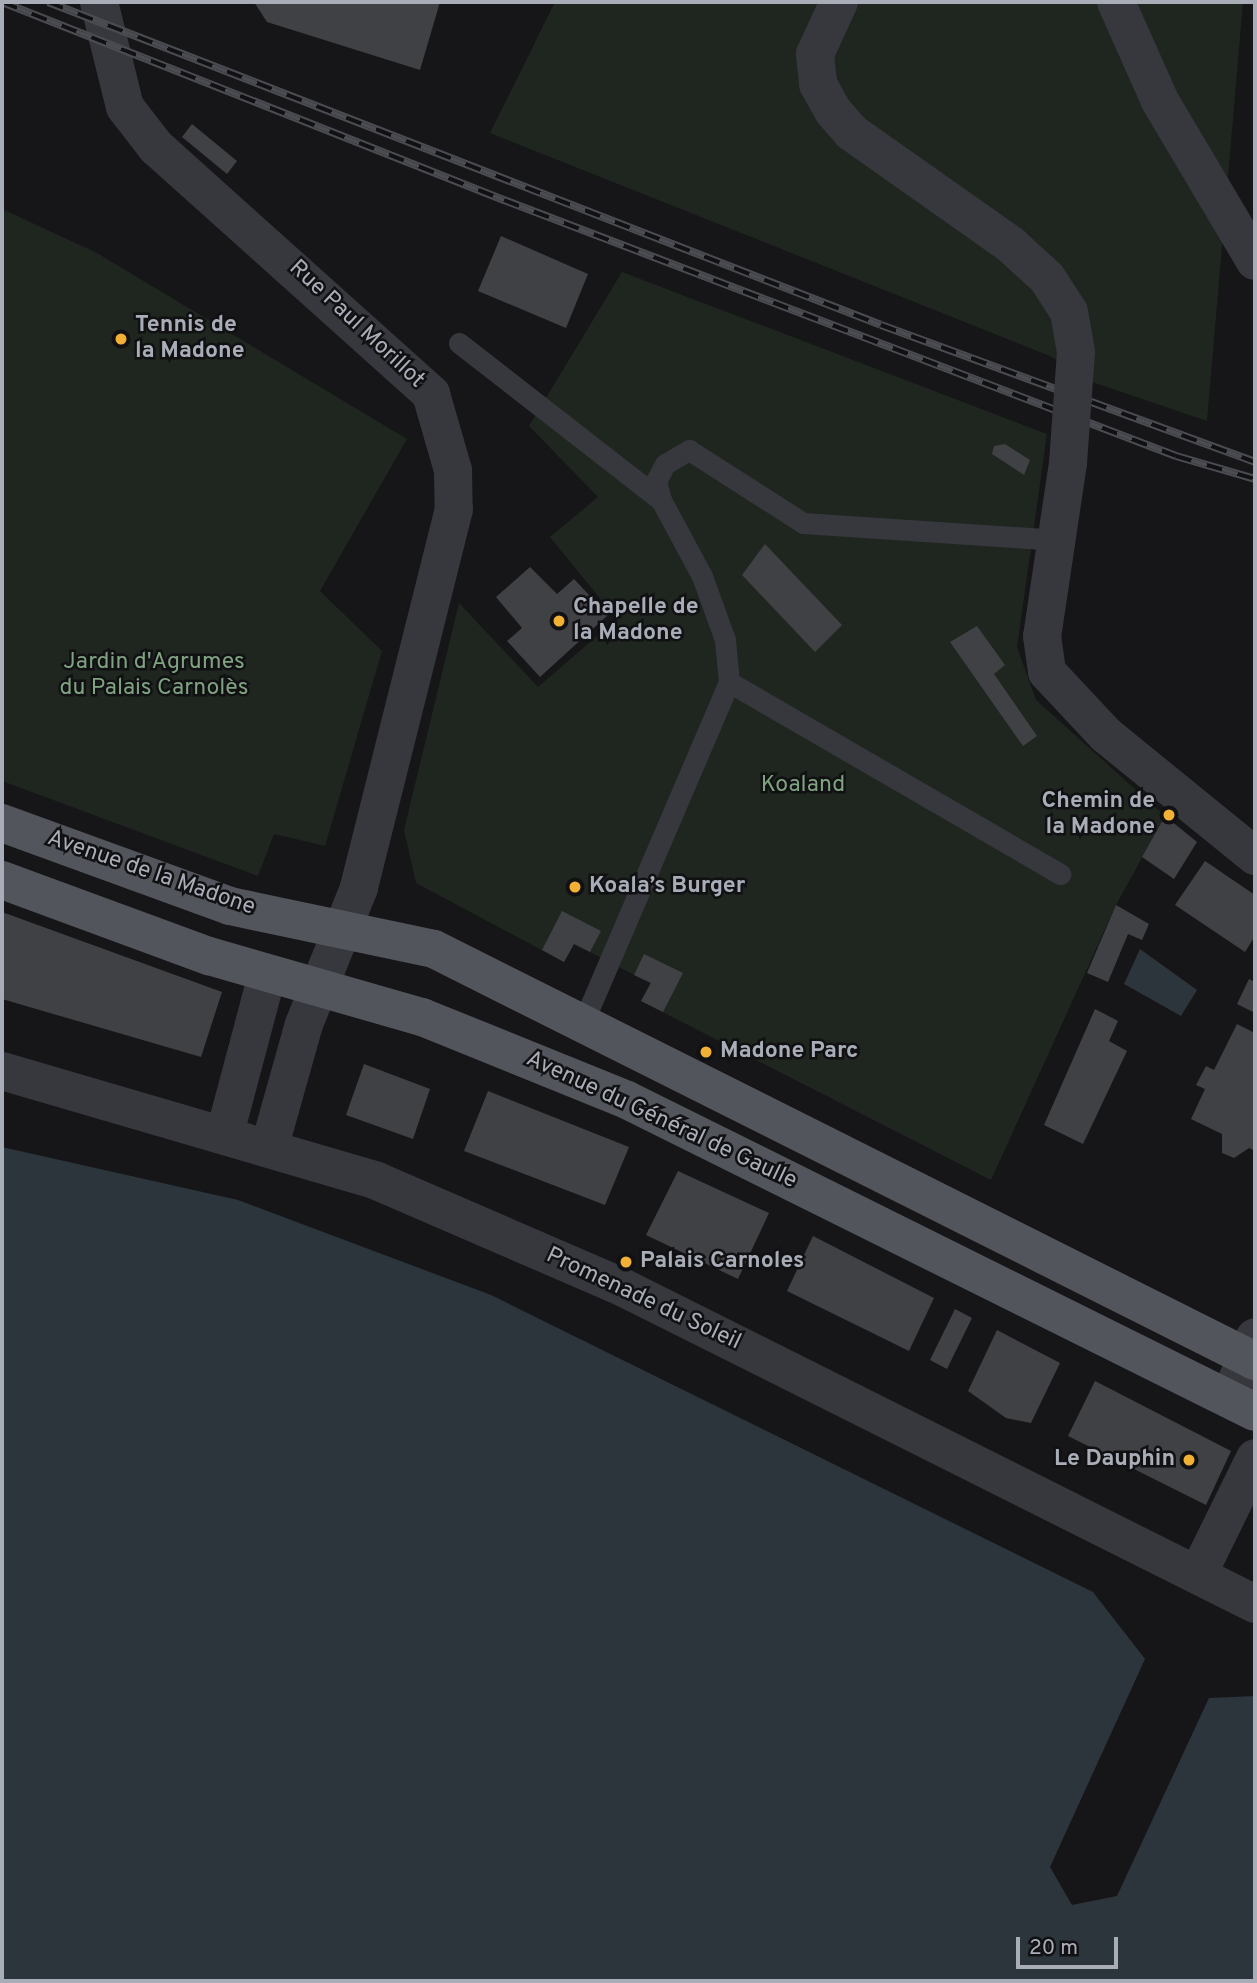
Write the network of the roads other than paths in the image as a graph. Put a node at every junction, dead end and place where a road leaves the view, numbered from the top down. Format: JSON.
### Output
{"nodes":[{"id":1,"x":99,"y":2,"type":"edge"},
{"id":2,"x":839,"y":2,"type":"edge"},
{"id":3,"x":1116,"y":2,"type":"edge"},
{"id":4,"x":1255,"y":261,"type":"edge"},
{"id":5,"x":459,"y":343,"type":"dead end"},
{"id":6,"x":661,"y":500,"type":"junction"},
{"id":7,"x":1058,"y":540,"type":"junction"},
{"id":8,"x":729,"y":682,"type":"junction"},
{"id":9,"x":2,"y":823,"type":"edge"},
{"id":10,"x":1255,"y":856,"type":"edge"},
{"id":11,"x":1060,"y":874,"type":"dead end"},
{"id":12,"x":2,"y":880,"type":"edge"},
{"id":13,"x":343,"y":928,"type":"junction"},
{"id":14,"x":267,"y":975,"type":"junction"},
{"id":15,"x":318,"y":990,"type":"junction"},
{"id":16,"x":583,"y":1022,"type":"junction"},
{"id":17,"x":2,"y":1071,"type":"edge"},
{"id":18,"x":225,"y":1133,"type":"junction"},
{"id":19,"x":270,"y":1145,"type":"junction"},
{"id":20,"x":1252,"y":1351,"type":"edge"},
{"id":21,"x":1242,"y":1405,"type":"edge"},
{"id":22,"x":1255,"y":1458,"type":"edge"},
{"id":23,"x":1198,"y":1574,"type":"junction"},
{"id":24,"x":1255,"y":1604,"type":"edge"}],
"edges":[{"from":1,"to":13,"type":"street","name":"Rue Paul Morillot"},
{"from":2,"to":7,"type":"street","bridge":true},
{"from":3,"to":4,"type":"street"},
{"from":5,"to":6,"type":"lane"},
{"from":6,"to":7,"type":"lane"},
{"from":6,"to":8,"type":"lane"},
{"from":7,"to":10,"type":"street"},
{"from":8,"to":11,"type":"lane"},
{"from":8,"to":16,"type":"lane"},
{"from":9,"to":13,"type":"main road","name":"Avenue de la Madone"},
{"from":12,"to":14,"type":"main road","name":"Avenue du Général de Gaulle"},
{"from":13,"to":15,"type":"street","name":"Rue Paul Morillot"},
{"from":13,"to":16,"type":"main road","name":"Avenue du Général de Gaulle"},
{"from":14,"to":15,"type":"main road","name":"Avenue du Général de Gaulle"},
{"from":14,"to":18,"type":"street"},
{"from":15,"to":19,"type":"street","name":"Rue Paul Morillot"},
{"from":15,"to":21,"type":"main road","name":"Avenue du Général de Gaulle"},
{"from":16,"to":20,"type":"main road","name":"Avenue du Général de Gaulle"},
{"from":17,"to":18,"type":"street","name":"Promenade du Soleil"},
{"from":18,"to":19,"type":"street","name":"Promenade du Soleil"},
{"from":19,"to":23,"type":"street","name":"Promenade du Soleil"},
{"from":20,"to":21,"type":"street"},
{"from":22,"to":23,"type":"street"},
{"from":23,"to":24,"type":"street","name":"Promenade du Soleil"}]}
